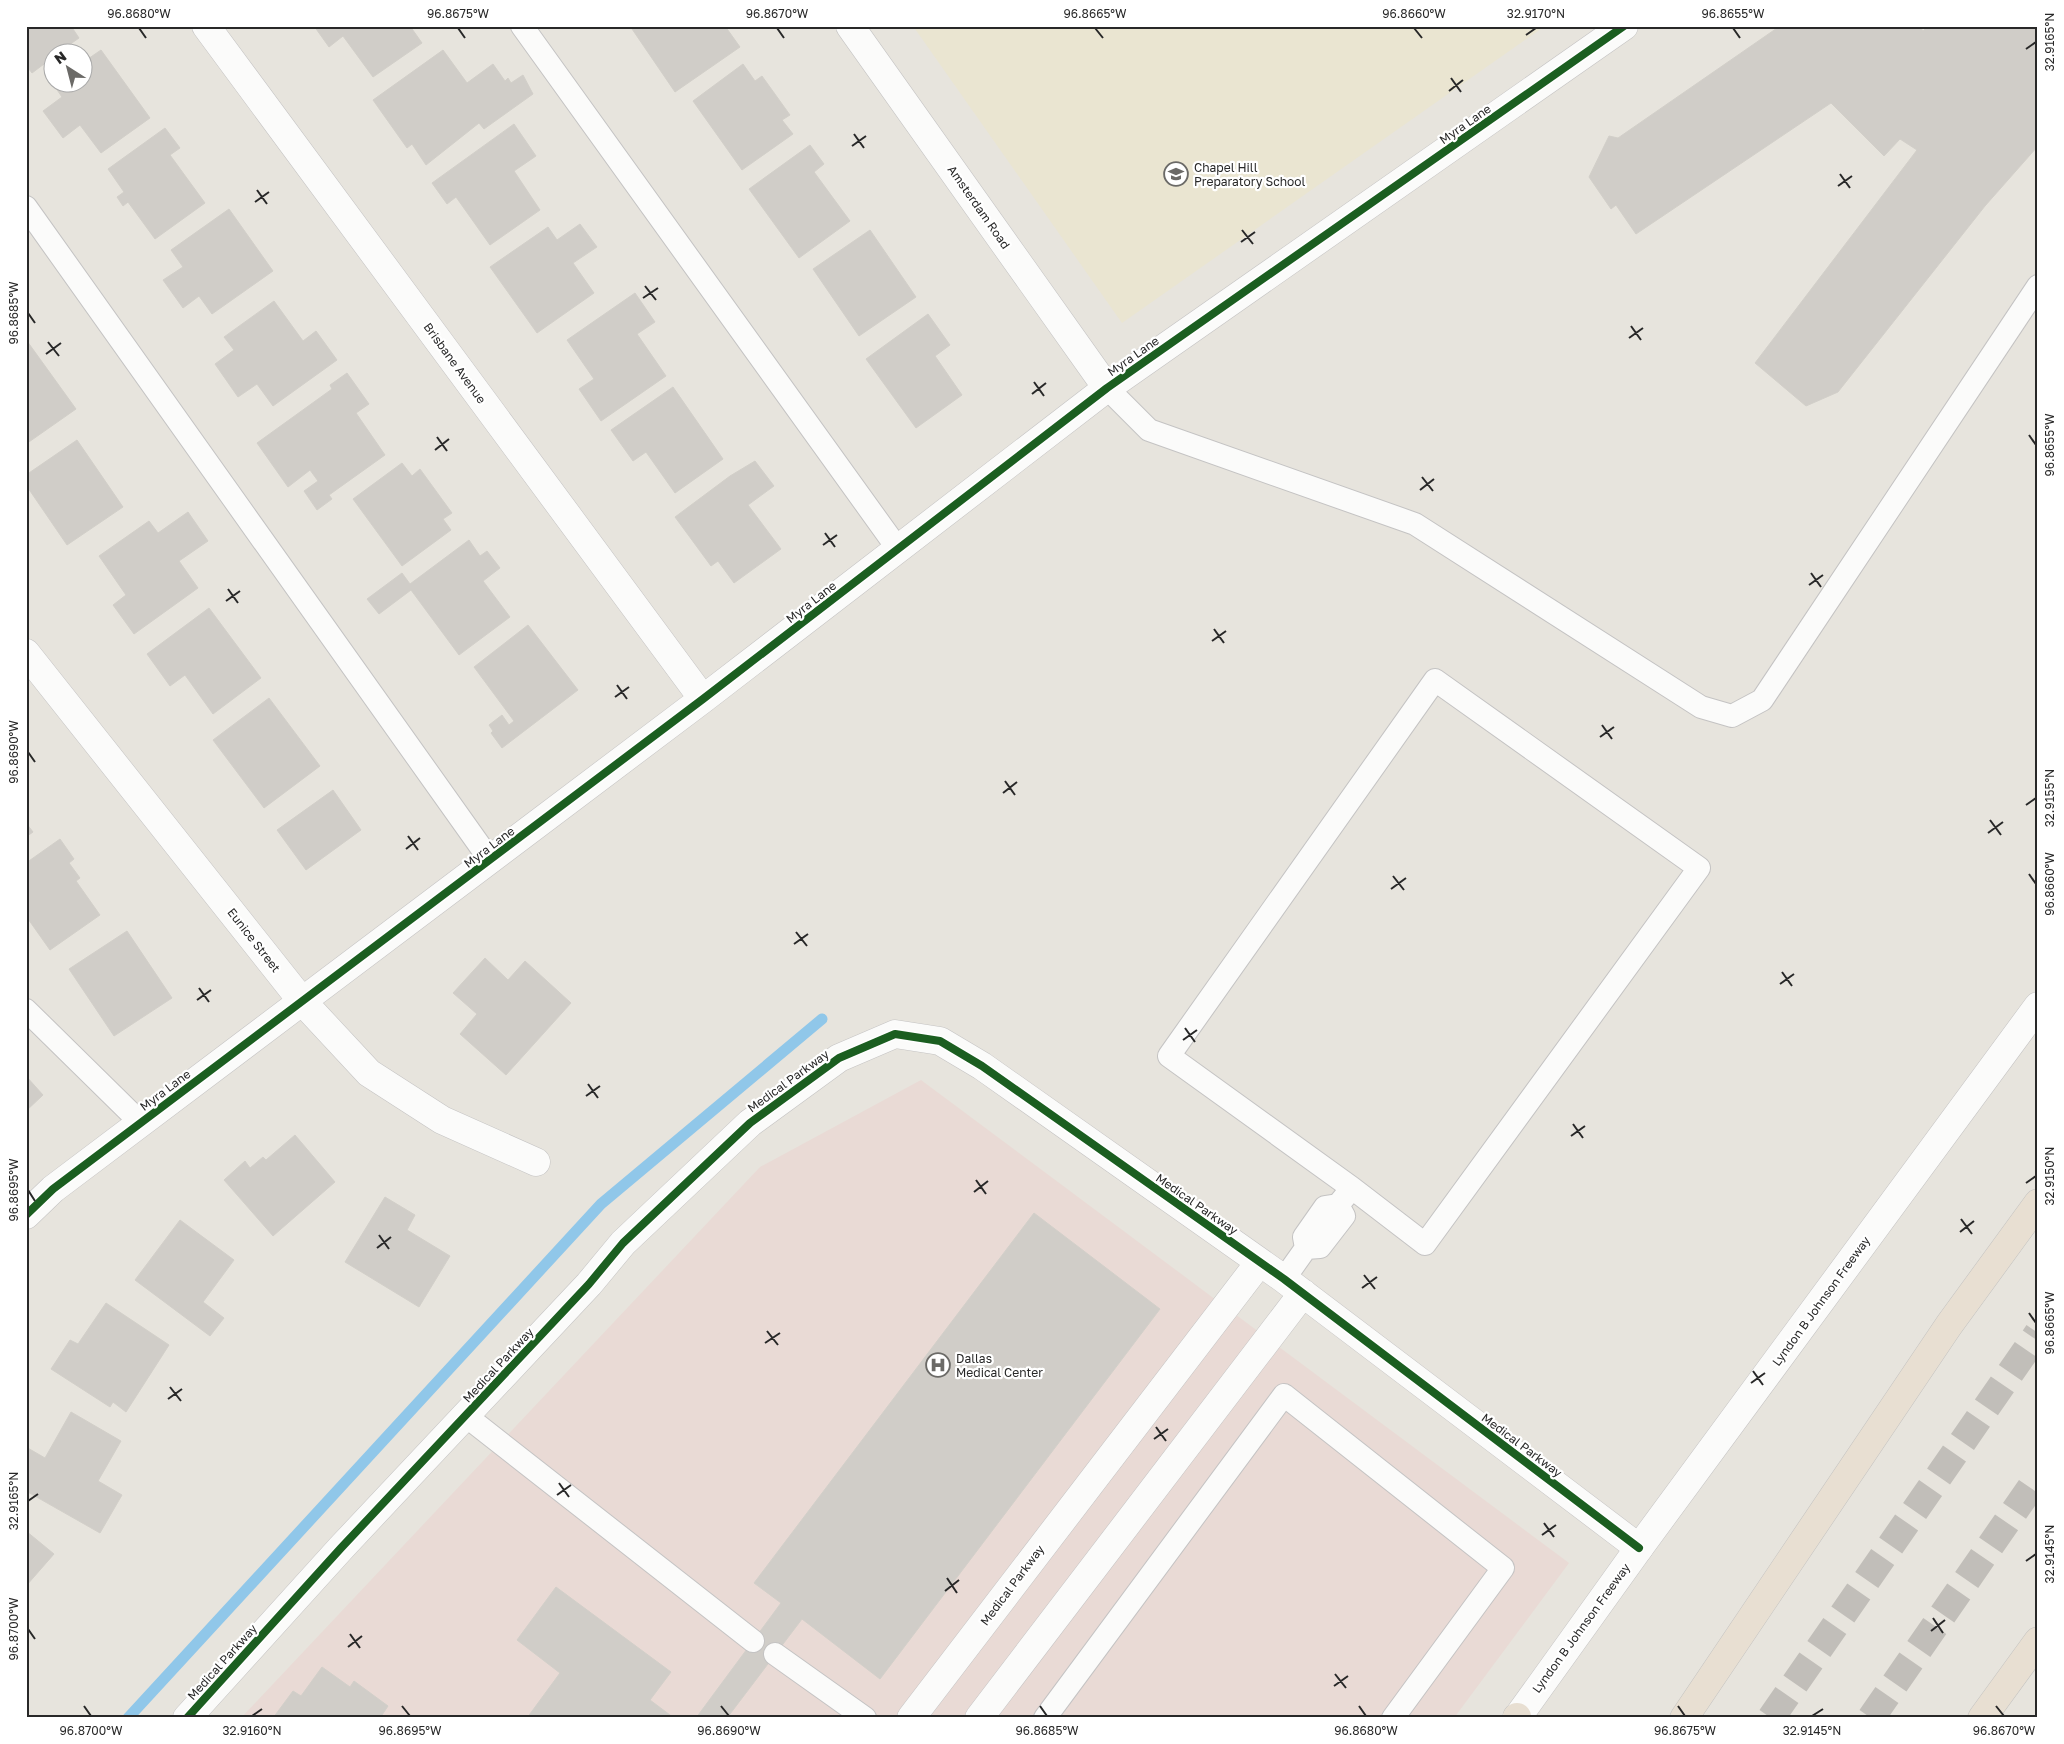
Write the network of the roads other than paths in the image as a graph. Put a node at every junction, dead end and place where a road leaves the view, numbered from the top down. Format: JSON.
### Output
{"nodes":[{"id":1,"x":206,"y":26,"type":"edge"},
{"id":2,"x":522,"y":26,"type":"edge"},
{"id":3,"x":850,"y":26,"type":"edge"},
{"id":4,"x":1624,"y":26,"type":"edge"},
{"id":5,"x":26,"y":207,"type":"edge"},
{"id":6,"x":2038,"y":286,"type":"edge"},
{"id":7,"x":1107,"y":388,"type":"junction"},
{"id":8,"x":898,"y":549,"type":"junction"},
{"id":9,"x":26,"y":653,"type":"edge"},
{"id":10,"x":703,"y":699,"type":"junction"},
{"id":11,"x":490,"y":860,"type":"junction"},
{"id":12,"x":302,"y":1001,"type":"junction"},
{"id":13,"x":2038,"y":1006,"type":"edge"},
{"id":14,"x":26,"y":1010,"type":"edge"},
{"id":15,"x":141,"y":1123,"type":"junction"},
{"id":16,"x":536,"y":1162,"type":"dead end"},
{"id":17,"x":1345,"y":1197,"type":"junction"},
{"id":18,"x":2038,"y":1203,"type":"edge"},
{"id":19,"x":26,"y":1215,"type":"edge"},
{"id":20,"x":1260,"y":1262,"type":"junction"},
{"id":21,"x":1294,"y":1286,"type":"junction"},
{"id":22,"x":466,"y":1416,"type":"junction"},
{"id":23,"x":1639,"y":1548,"type":"junction"},
{"id":24,"x":753,"y":1641,"type":"dead end"},
{"id":25,"x":2038,"y":1641,"type":"edge"},
{"id":26,"x":775,"y":1654,"type":"dead end"},
{"id":27,"x":187,"y":1718,"type":"edge"},
{"id":28,"x":865,"y":1718,"type":"edge"},
{"id":29,"x":911,"y":1718,"type":"edge"},
{"id":30,"x":979,"y":1718,"type":"edge"},
{"id":31,"x":1045,"y":1718,"type":"edge"},
{"id":32,"x":1393,"y":1718,"type":"edge"},
{"id":33,"x":1517,"y":1718,"type":"edge"},
{"id":34,"x":1684,"y":1718,"type":"edge"},
{"id":35,"x":1982,"y":1718,"type":"edge"}],
"edges":[{"from":1,"to":10,"type":"street","name":"Brisbane Avenue"},
{"from":2,"to":8,"type":"lane"},
{"from":3,"to":7,"type":"street","name":"Amsterdam Road"},
{"from":4,"to":7,"type":"street","name":"Myra Lane"},
{"from":5,"to":11,"type":"lane"},
{"from":6,"to":7,"type":"lane"},
{"from":7,"to":8,"type":"street","name":"Myra Lane"},
{"from":8,"to":10,"type":"street","name":"Myra Lane"},
{"from":9,"to":12,"type":"street","name":"Eunice Street"},
{"from":10,"to":11,"type":"street","name":"Myra Lane"},
{"from":11,"to":12,"type":"street","name":"Myra Lane"},
{"from":12,"to":15,"type":"street","name":"Myra Lane"},
{"from":12,"to":16,"type":"street","name":"Eunice Street"},
{"from":13,"to":23,"type":"street","name":"Lyndon B Johnson Freeway"},
{"from":14,"to":15,"type":"lane"},
{"from":15,"to":19,"type":"street","name":"Myra Lane"},
{"from":17,"to":17,"type":"lane"},
{"from":17,"to":21,"type":"lane"},
{"from":18,"to":34,"type":"highway"},
{"from":20,"to":21,"type":"street","name":"Medical Parkway"},
{"from":20,"to":22,"type":"street","name":"Medical Parkway"},
{"from":20,"to":29,"type":"street","name":"Medical Parkway"},
{"from":21,"to":23,"type":"street","name":"Medical Parkway"},
{"from":21,"to":30,"type":"street"},
{"from":22,"to":24,"type":"lane"},
{"from":22,"to":27,"type":"street","name":"Medical Parkway"},
{"from":23,"to":33,"type":"street","name":"Lyndon B Johnson Freeway"},
{"from":25,"to":35,"type":"highway"},
{"from":26,"to":28,"type":"lane"},
{"from":31,"to":32,"type":"lane"}]}
